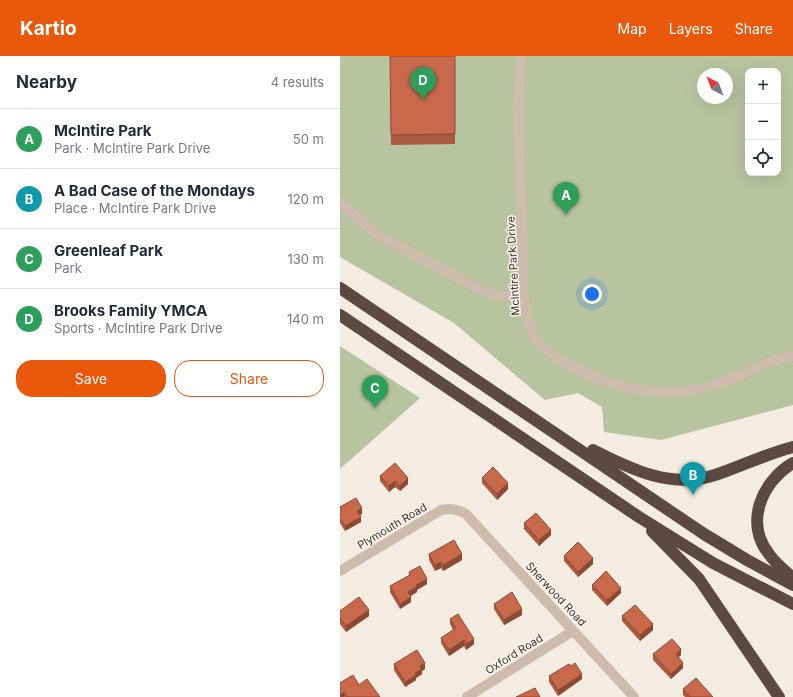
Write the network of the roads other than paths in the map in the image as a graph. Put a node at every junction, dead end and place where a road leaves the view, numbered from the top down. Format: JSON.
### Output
{"nodes":[{"id":1,"x":520,"y":56,"type":"edge"},
{"id":2,"x":340,"y":203,"type":"edge"},
{"id":3,"x":340,"y":288,"type":"edge"},
{"id":4,"x":524,"y":298,"type":"junction"},
{"id":5,"x":340,"y":315,"type":"edge"},
{"id":6,"x":793,"y":356,"type":"edge"},
{"id":7,"x":525,"y":412,"type":"junction"},
{"id":8,"x":793,"y":447,"type":"edge"},
{"id":9,"x":793,"y":463,"type":"edge"},
{"id":10,"x":459,"y":510,"type":"joint"},
{"id":11,"x":639,"y":516,"type":"junction"},
{"id":12,"x":340,"y":571,"type":"edge"},
{"id":13,"x":793,"y":578,"type":"edge"},
{"id":14,"x":793,"y":585,"type":"edge"},
{"id":15,"x":793,"y":604,"type":"edge"},
{"id":16,"x":573,"y":631,"type":"junction"},
{"id":17,"x":467,"y":697,"type":"edge"},
{"id":18,"x":634,"y":697,"type":"edge"},
{"id":19,"x":779,"y":697,"type":"edge"}],
"edges":[{"from":1,"to":4,"type":"street","name":"McIntire Park Drive"},
{"from":2,"to":4,"type":"street"},
{"from":3,"to":7,"type":"highway"},
{"from":4,"to":6,"type":"street","name":"McIntire Park Drive"},
{"from":5,"to":11,"type":"highway"},
{"from":7,"to":8,"type":"highway"},
{"from":7,"to":14,"type":"highway"},
{"from":9,"to":13,"type":"highway"},
{"from":10,"to":12,"type":"street","name":"Plymouth Road"},
{"from":10,"to":16,"type":"street","name":"Sherwood Road"},
{"from":11,"to":15,"type":"highway"},
{"from":11,"to":19,"type":"highway"},
{"from":16,"to":17,"type":"street","name":"Oxford Road"},
{"from":16,"to":18,"type":"street","name":"Sherwood Road"}]}
